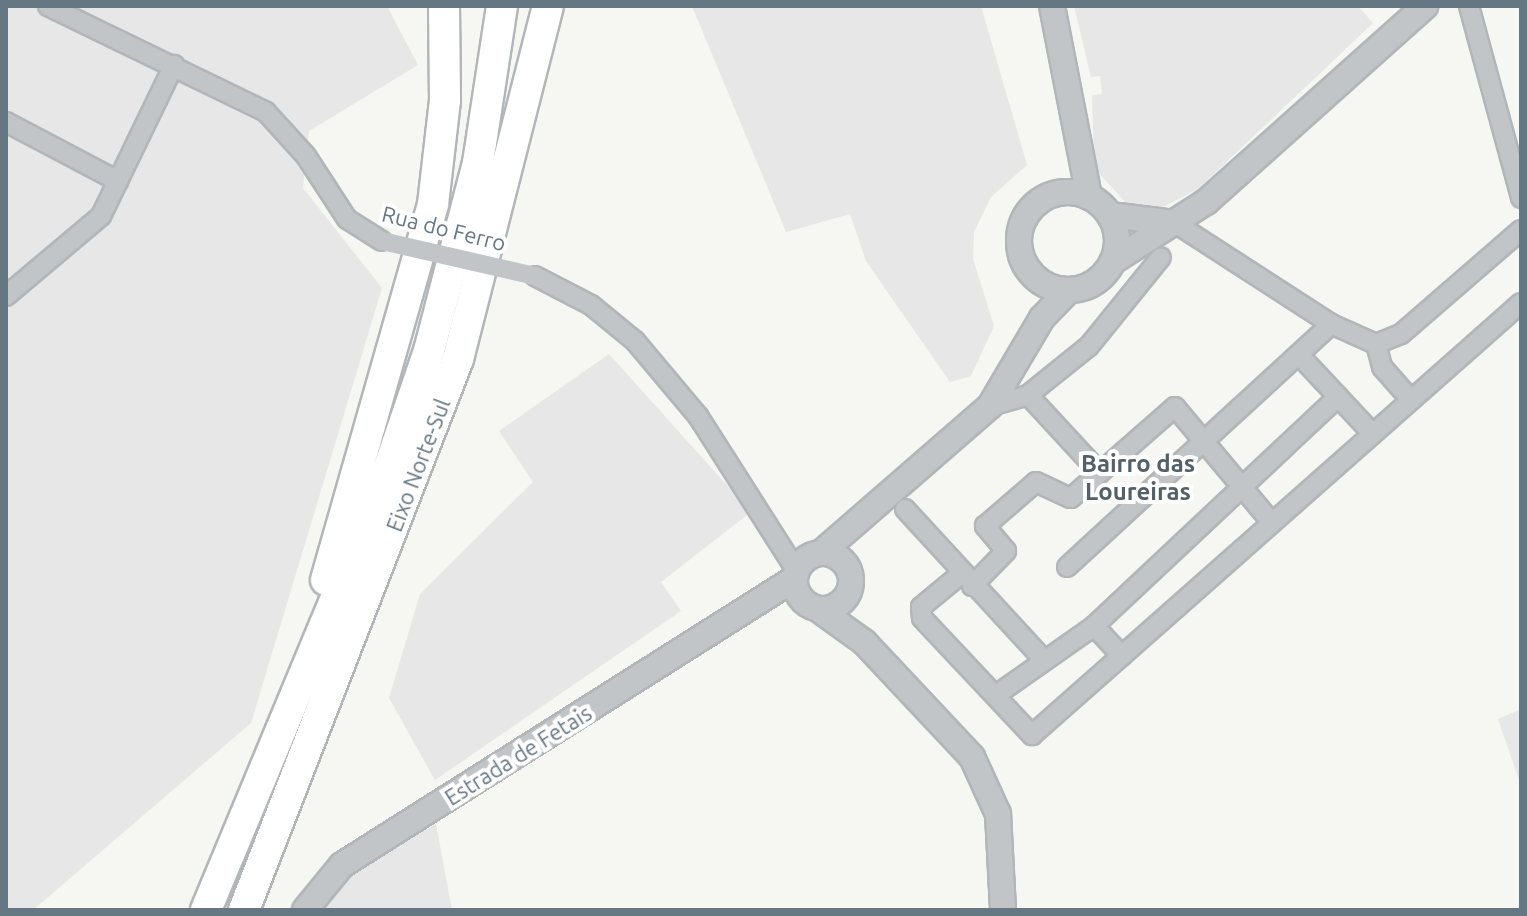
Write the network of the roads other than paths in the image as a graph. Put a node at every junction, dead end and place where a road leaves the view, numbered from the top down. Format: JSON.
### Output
{"nodes":[{"id":1,"x":48,"y":6,"type":"edge"},
{"id":2,"x":444,"y":6,"type":"edge"},
{"id":3,"x":502,"y":6,"type":"edge"},
{"id":4,"x":548,"y":6,"type":"edge"},
{"id":5,"x":1052,"y":6,"type":"edge"},
{"id":6,"x":1425,"y":6,"type":"edge"},
{"id":7,"x":1469,"y":6,"type":"edge"},
{"id":8,"x":174,"y":65,"type":"junction"},
{"id":9,"x":6,"y":122,"type":"edge"},
{"id":10,"x":1073,"y":138,"type":"junction"},
{"id":11,"x":118,"y":181,"type":"junction"},
{"id":12,"x":1051,"y":195,"type":"junction"},
{"id":13,"x":1089,"y":197,"type":"junction"},
{"id":14,"x":1521,"y":198,"type":"edge"},
{"id":15,"x":1110,"y":215,"type":"junction"},
{"id":16,"x":1175,"y":223,"type":"junction"},
{"id":17,"x":1521,"y":230,"type":"edge"},
{"id":18,"x":1161,"y":257,"type":"dead end"},
{"id":19,"x":1112,"y":262,"type":"junction"},
{"id":20,"x":1031,"y":274,"type":"junction"},
{"id":21,"x":1069,"y":290,"type":"junction"},
{"id":22,"x":6,"y":296,"type":"edge"},
{"id":23,"x":1521,"y":303,"type":"edge"},
{"id":24,"x":1331,"y":324,"type":"junction"},
{"id":25,"x":1028,"y":341,"type":"junction"},
{"id":26,"x":1376,"y":344,"type":"junction"},
{"id":27,"x":1299,"y":355,"type":"junction"},
{"id":28,"x":1028,"y":395,"type":"junction"},
{"id":29,"x":1338,"y":397,"type":"junction"},
{"id":30,"x":1411,"y":400,"type":"junction"},
{"id":31,"x":990,"y":406,"type":"junction"},
{"id":32,"x":1373,"y":434,"type":"junction"},
{"id":33,"x":1205,"y":444,"type":"junction"},
{"id":34,"x":1100,"y":473,"type":"junction"},
{"id":35,"x":1242,"y":486,"type":"junction"},
{"id":36,"x":905,"y":509,"type":"dead end"},
{"id":37,"x":865,"y":514,"type":"junction"},
{"id":38,"x":1272,"y":523,"type":"junction"},
{"id":39,"x":801,"y":561,"type":"junction"},
{"id":40,"x":1067,"y":567,"type":"dead end"},
{"id":41,"x":850,"y":580,"type":"junction"},
{"id":42,"x":966,"y":580,"type":"junction"},
{"id":43,"x":813,"y":607,"type":"junction"},
{"id":44,"x":743,"y":612,"type":"junction"},
{"id":45,"x":1094,"y":626,"type":"junction"},
{"id":46,"x":864,"y":642,"type":"junction"},
{"id":47,"x":1122,"y":656,"type":"junction"},
{"id":48,"x":1042,"y":658,"type":"junction"},
{"id":49,"x":296,"y":690,"type":"junction"},
{"id":50,"x":996,"y":695,"type":"junction"},
{"id":51,"x":206,"y":910,"type":"edge"},
{"id":52,"x":244,"y":910,"type":"edge"},
{"id":53,"x":305,"y":910,"type":"edge"},
{"id":54,"x":1003,"y":910,"type":"edge"}],
"edges":[{"from":1,"to":8,"type":"street","name":"Rua do Ferro"},
{"from":2,"to":49,"type":"highway"},
{"from":3,"to":49,"type":"highway"},
{"from":4,"to":52,"type":"highway","name":"Eixo Norte-Sul"},
{"from":5,"to":10,"type":"street"},
{"from":6,"to":16,"type":"street"},
{"from":7,"to":14,"type":"street"},
{"from":8,"to":11,"type":"street"},
{"from":8,"to":39,"type":"street","name":"Rua do Ferro","bridge":true},
{"from":9,"to":11,"type":"street"},
{"from":10,"to":12,"type":"street"},
{"from":10,"to":13,"type":"street"},
{"from":11,"to":22,"type":"street"},
{"from":12,"to":13,"type":"street"},
{"from":12,"to":20,"type":"street"},
{"from":13,"to":15,"type":"street"},
{"from":15,"to":16,"type":"street"},
{"from":15,"to":19,"type":"street"},
{"from":16,"to":19,"type":"street"},
{"from":16,"to":24,"type":"street"},
{"from":17,"to":26,"type":"street"},
{"from":18,"to":28,"type":"street"},
{"from":19,"to":21,"type":"street"},
{"from":20,"to":21,"type":"street"},
{"from":20,"to":25,"type":"street"},
{"from":21,"to":25,"type":"street","name":"Estrada de Fetais"},
{"from":23,"to":30,"type":"street"},
{"from":24,"to":26,"type":"street"},
{"from":24,"to":27,"type":"street"},
{"from":25,"to":31,"type":"street","name":"Estrada de Fetais"},
{"from":26,"to":30,"type":"street"},
{"from":27,"to":29,"type":"street"},
{"from":27,"to":33,"type":"street"},
{"from":28,"to":31,"type":"street"},
{"from":28,"to":34,"type":"street"},
{"from":29,"to":32,"type":"street"},
{"from":29,"to":35,"type":"street"},
{"from":30,"to":32,"type":"street"},
{"from":31,"to":37,"type":"street","name":"Estrada de Fetais"},
{"from":32,"to":38,"type":"street"},
{"from":33,"to":34,"type":"street"},
{"from":33,"to":35,"type":"street"},
{"from":33,"to":40,"type":"street"},
{"from":34,"to":42,"type":"street"},
{"from":35,"to":38,"type":"street"},
{"from":35,"to":45,"type":"street"},
{"from":36,"to":42,"type":"street"},
{"from":37,"to":39,"type":"street","name":"Estrada de Fetais"},
{"from":37,"to":41,"type":"street"},
{"from":38,"to":47,"type":"street"},
{"from":39,"to":41,"type":"street"},
{"from":39,"to":43,"type":"street"},
{"from":39,"to":44,"type":"street","name":"Estrada de Fetais"},
{"from":41,"to":43,"type":"street"},
{"from":41,"to":46,"type":"street"},
{"from":42,"to":48,"type":"street"},
{"from":42,"to":50,"type":"street"},
{"from":43,"to":44,"type":"street","name":"Estrada de Fetais"},
{"from":43,"to":46,"type":"street"},
{"from":44,"to":53,"type":"street","name":"Estrada de Fetais"},
{"from":45,"to":47,"type":"street"},
{"from":45,"to":48,"type":"street"},
{"from":46,"to":54,"type":"street"},
{"from":47,"to":50,"type":"street"},
{"from":48,"to":50,"type":"street"},
{"from":49,"to":51,"type":"highway"}]}
